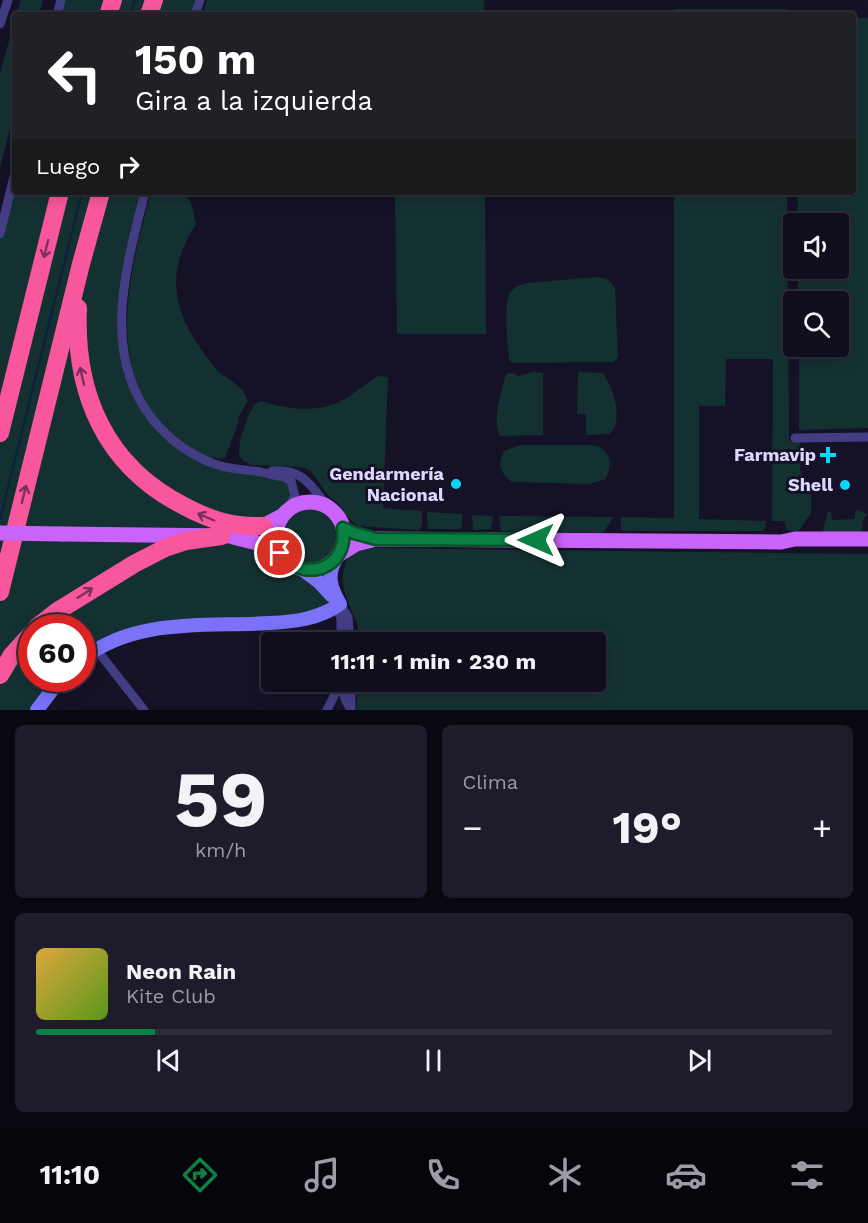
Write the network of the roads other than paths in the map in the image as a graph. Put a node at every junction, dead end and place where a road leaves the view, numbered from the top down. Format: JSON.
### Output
{"nodes":[{"id":1,"x":8,"y":0,"type":"edge"},
{"id":2,"x":0,"y":24,"type":"edge"},
{"id":3,"x":12,"y":184,"type":"edge"},
{"id":4,"x":59,"y":195,"type":"edge"},
{"id":5,"x":100,"y":195,"type":"edge"},
{"id":6,"x":144,"y":195,"type":"edge"},
{"id":7,"x":0,"y":234,"type":"edge"},
{"id":8,"x":81,"y":264,"type":"junction"},
{"id":9,"x":26,"y":330,"type":"junction"},
{"id":10,"x":0,"y":384,"type":"edge"},
{"id":11,"x":0,"y":433,"type":"edge"},
{"id":12,"x":868,"y":437,"type":"edge"},
{"id":13,"x":795,"y":438,"type":"dead end"},
{"id":14,"x":260,"y":472,"type":"junction"},
{"id":15,"x":327,"y":506,"type":"junction"},
{"id":16,"x":285,"y":513,"type":"junction"},
{"id":17,"x":263,"y":526,"type":"junction"},
{"id":18,"x":343,"y":528,"type":"junction"},
{"id":19,"x":0,"y":533,"type":"edge"},
{"id":20,"x":225,"y":536,"type":"junction"},
{"id":21,"x":376,"y":539,"type":"junction"},
{"id":22,"x":868,"y":539,"type":"edge"},
{"id":23,"x":780,"y":543,"type":"junction"},
{"id":24,"x":868,"y":547,"type":"edge"},
{"id":25,"x":280,"y":553,"type":"junction"},
{"id":26,"x":337,"y":557,"type":"junction"},
{"id":27,"x":303,"y":570,"type":"junction"},
{"id":28,"x":0,"y":592,"type":"edge"},
{"id":29,"x":339,"y":605,"type":"junction"},
{"id":30,"x":53,"y":614,"type":"edge"},
{"id":31,"x":341,"y":632,"type":"edge"},
{"id":32,"x":349,"y":632,"type":"edge"},
{"id":33,"x":18,"y":648,"type":"edge"},
{"id":34,"x":96,"y":649,"type":"joint"},
{"id":35,"x":0,"y":675,"type":"edge"},
{"id":36,"x":50,"y":692,"type":"edge"},
{"id":37,"x":338,"y":692,"type":"edge"},
{"id":38,"x":347,"y":692,"type":"edge"},
{"id":39,"x":37,"y":710,"type":"edge"},
{"id":40,"x":144,"y":710,"type":"edge"},
{"id":41,"x":327,"y":710,"type":"edge"},
{"id":42,"x":351,"y":710,"type":"edge"}],
"edges":[{"from":1,"to":2,"type":"street"},
{"from":3,"to":7,"type":"street"},
{"from":4,"to":9,"type":"highway","one_way":true},
{"from":5,"to":8,"type":"highway"},
{"from":6,"to":14,"type":"street"},
{"from":17,"to":8,"type":"highway","one_way":true},
{"from":28,"to":8,"type":"highway","one_way":true},
{"from":9,"to":10,"type":"highway"},
{"from":9,"to":11,"type":"highway"},
{"from":12,"to":13,"type":"street"},
{"from":14,"to":15,"type":"street"},
{"from":14,"to":16,"type":"street"},
{"from":15,"to":16,"type":"main road"},
{"from":15,"to":18,"type":"main road"},
{"from":16,"to":17,"type":"main road"},
{"from":16,"to":25,"type":"main road"},
{"from":17,"to":20,"type":"main road"},
{"from":18,"to":21,"type":"main road"},
{"from":18,"to":26,"type":"main road"},
{"from":19,"to":20,"type":"main road","bridge":true},
{"from":20,"to":25,"type":"main road"},
{"from":30,"to":20,"type":"highway","one_way":true},
{"from":21,"to":23,"type":"main road"},
{"from":21,"to":26,"type":"main road"},
{"from":22,"to":23,"type":"main road"},
{"from":23,"to":24,"type":"main road"},
{"from":25,"to":27,"type":"main road"},
{"from":26,"to":27,"type":"main road"},
{"from":26,"to":29,"type":"main road"},
{"from":27,"to":29,"type":"main road"},
{"from":29,"to":31,"type":"street"},
{"from":29,"to":32,"type":"street"},
{"from":29,"to":34,"type":"main road"},
{"from":33,"to":35,"type":"highway"},
{"from":34,"to":40,"type":"street"},
{"from":36,"to":39,"type":"main road"},
{"from":37,"to":41,"type":"street"},
{"from":38,"to":42,"type":"street"}]}
